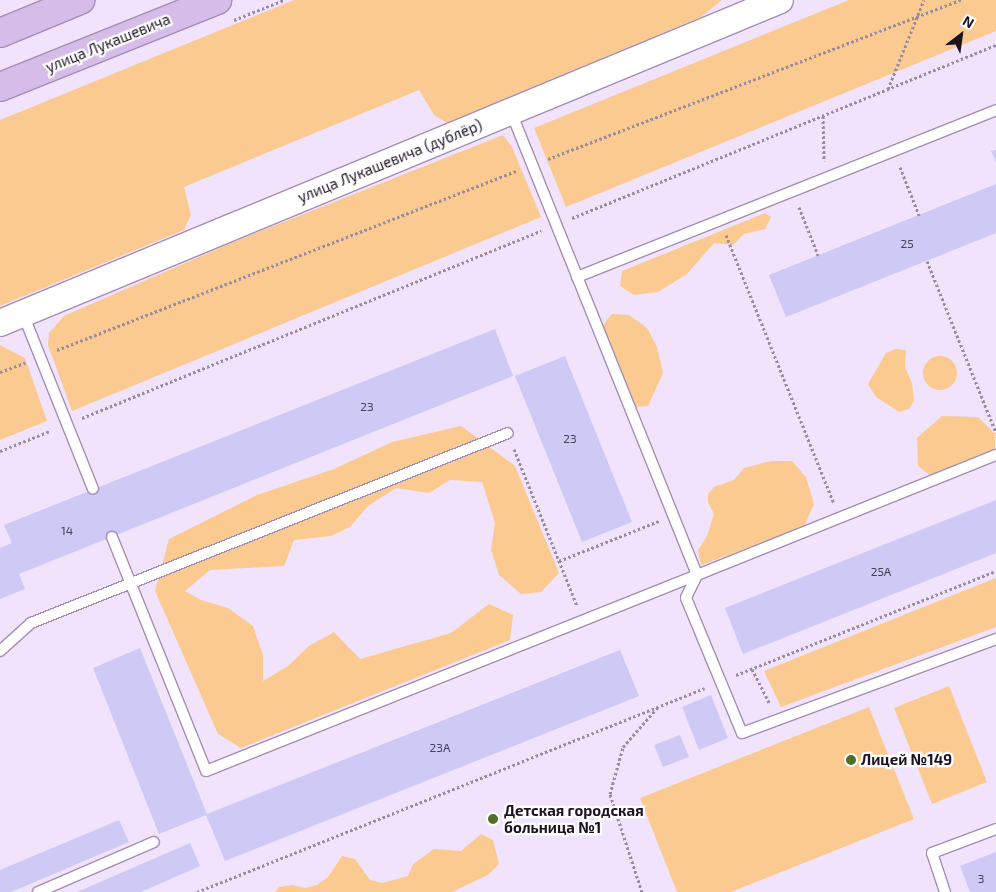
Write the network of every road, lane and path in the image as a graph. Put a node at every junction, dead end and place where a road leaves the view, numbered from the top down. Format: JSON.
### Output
{"nodes":[{"id":1,"x":80,"y":0,"type":"edge"},
{"id":2,"x":217,"y":0,"type":"edge"},
{"id":3,"x":780,"y":0,"type":"edge"},
{"id":4,"x":924,"y":0,"type":"edge"},
{"id":5,"x":961,"y":0,"type":"edge"},
{"id":6,"x":918,"y":16,"type":"junction"},
{"id":7,"x":0,"y":32,"type":"edge"},
{"id":8,"x":996,"y":45,"type":"edge"},
{"id":9,"x":0,"y":87,"type":"edge"},
{"id":10,"x":888,"y":89,"type":"junction"},
{"id":11,"x":996,"y":110,"type":"edge"},
{"id":12,"x":511,"y":112,"type":"junction"},
{"id":13,"x":823,"y":116,"type":"junction"},
{"id":14,"x":896,"y":158,"type":"dead end"},
{"id":15,"x":532,"y":165,"type":"junction"},
{"id":16,"x":824,"y":179,"type":"junction"},
{"id":17,"x":796,"y":198,"type":"dead end"},
{"id":18,"x":919,"y":215,"type":"dead end"},
{"id":19,"x":720,"y":220,"type":"junction"},
{"id":20,"x":556,"y":225,"type":"junction"},
{"id":21,"x":818,"y":255,"type":"dead end"},
{"id":22,"x":927,"y":261,"type":"dead end"},
{"id":23,"x":577,"y":277,"type":"junction"},
{"id":24,"x":11,"y":318,"type":"edge"},
{"id":25,"x":40,"y":357,"type":"junction"},
{"id":26,"x":0,"y":372,"type":"edge"},
{"id":27,"x":67,"y":424,"type":"junction"},
{"id":28,"x":508,"y":433,"type":"dead end"},
{"id":29,"x":996,"y":433,"type":"edge"},
{"id":30,"x":0,"y":451,"type":"edge"},
{"id":31,"x":996,"y":455,"type":"edge"},
{"id":32,"x":93,"y":490,"type":"dead end"},
{"id":33,"x":657,"y":511,"type":"dead end"},
{"id":34,"x":839,"y":518,"type":"junction"},
{"id":35,"x":112,"y":537,"type":"dead end"},
{"id":36,"x":559,"y":561,"type":"dead end"},
{"id":37,"x":996,"y":571,"type":"edge"},
{"id":38,"x":697,"y":575,"type":"junction"},
{"id":39,"x":131,"y":583,"type":"junction"},
{"id":40,"x":996,"y":639,"type":"edge"},
{"id":41,"x":0,"y":651,"type":"edge"},
{"id":42,"x":752,"y":669,"type":"junction"},
{"id":43,"x":721,"y":682,"type":"junction"},
{"id":44,"x":658,"y":707,"type":"junction"},
{"id":45,"x":778,"y":719,"type":"junction"},
{"id":46,"x":996,"y":829,"type":"edge"},
{"id":47,"x":154,"y":842,"type":"dead end"},
{"id":48,"x":38,"y":892,"type":"edge"},
{"id":49,"x":197,"y":892,"type":"edge"},
{"id":50,"x":642,"y":892,"type":"edge"},
{"id":51,"x":945,"y":892,"type":"edge"}],
"edges":[{"from":1,"to":7,"type":"main road"},
{"from":2,"to":9,"type":"main road","name":"улица Лукашевича"},
{"from":3,"to":12,"type":"street","name":"улица Лукашевича (дублёр)"},
{"from":4,"to":6,"type":"path"},
{"from":5,"to":6,"type":"path"},
{"from":6,"to":10,"type":"path"},
{"from":6,"to":15,"type":"path"},
{"from":8,"to":10,"type":"path"},
{"from":10,"to":13,"type":"path"},
{"from":11,"to":16,"type":"lane"},
{"from":12,"to":15,"type":"lane"},
{"from":12,"to":24,"type":"street","name":"улица Лукашевича (дублёр)"},
{"from":13,"to":16,"type":"path"},
{"from":13,"to":20,"type":"path"},
{"from":14,"to":18,"type":"path"},
{"from":15,"to":20,"type":"lane"},
{"from":15,"to":25,"type":"path"},
{"from":16,"to":19,"type":"lane"},
{"from":17,"to":21,"type":"path"},
{"from":19,"to":23,"type":"lane"},
{"from":19,"to":34,"type":"path"},
{"from":20,"to":23,"type":"lane"},
{"from":20,"to":27,"type":"path"},
{"from":22,"to":29,"type":"path"},
{"from":23,"to":38,"type":"lane"},
{"from":24,"to":25,"type":"lane"},
{"from":25,"to":26,"type":"path"},
{"from":25,"to":27,"type":"lane"},
{"from":27,"to":30,"type":"path"},
{"from":27,"to":32,"type":"lane"},
{"from":28,"to":39,"type":"lane"},
{"from":31,"to":34,"type":"lane"},
{"from":33,"to":36,"type":"path"},
{"from":34,"to":38,"type":"lane"},
{"from":35,"to":39,"type":"lane"},
{"from":37,"to":42,"type":"path"},
{"from":38,"to":39,"type":"lane"},
{"from":38,"to":43,"type":"lane"},
{"from":39,"to":41,"type":"lane"},
{"from":40,"to":45,"type":"lane"},
{"from":42,"to":43,"type":"path"},
{"from":42,"to":45,"type":"path"},
{"from":43,"to":44,"type":"path"},
{"from":43,"to":45,"type":"lane"},
{"from":44,"to":49,"type":"path"},
{"from":44,"to":50,"type":"path"},
{"from":46,"to":51,"type":"lane"},
{"from":47,"to":48,"type":"lane"}]}
